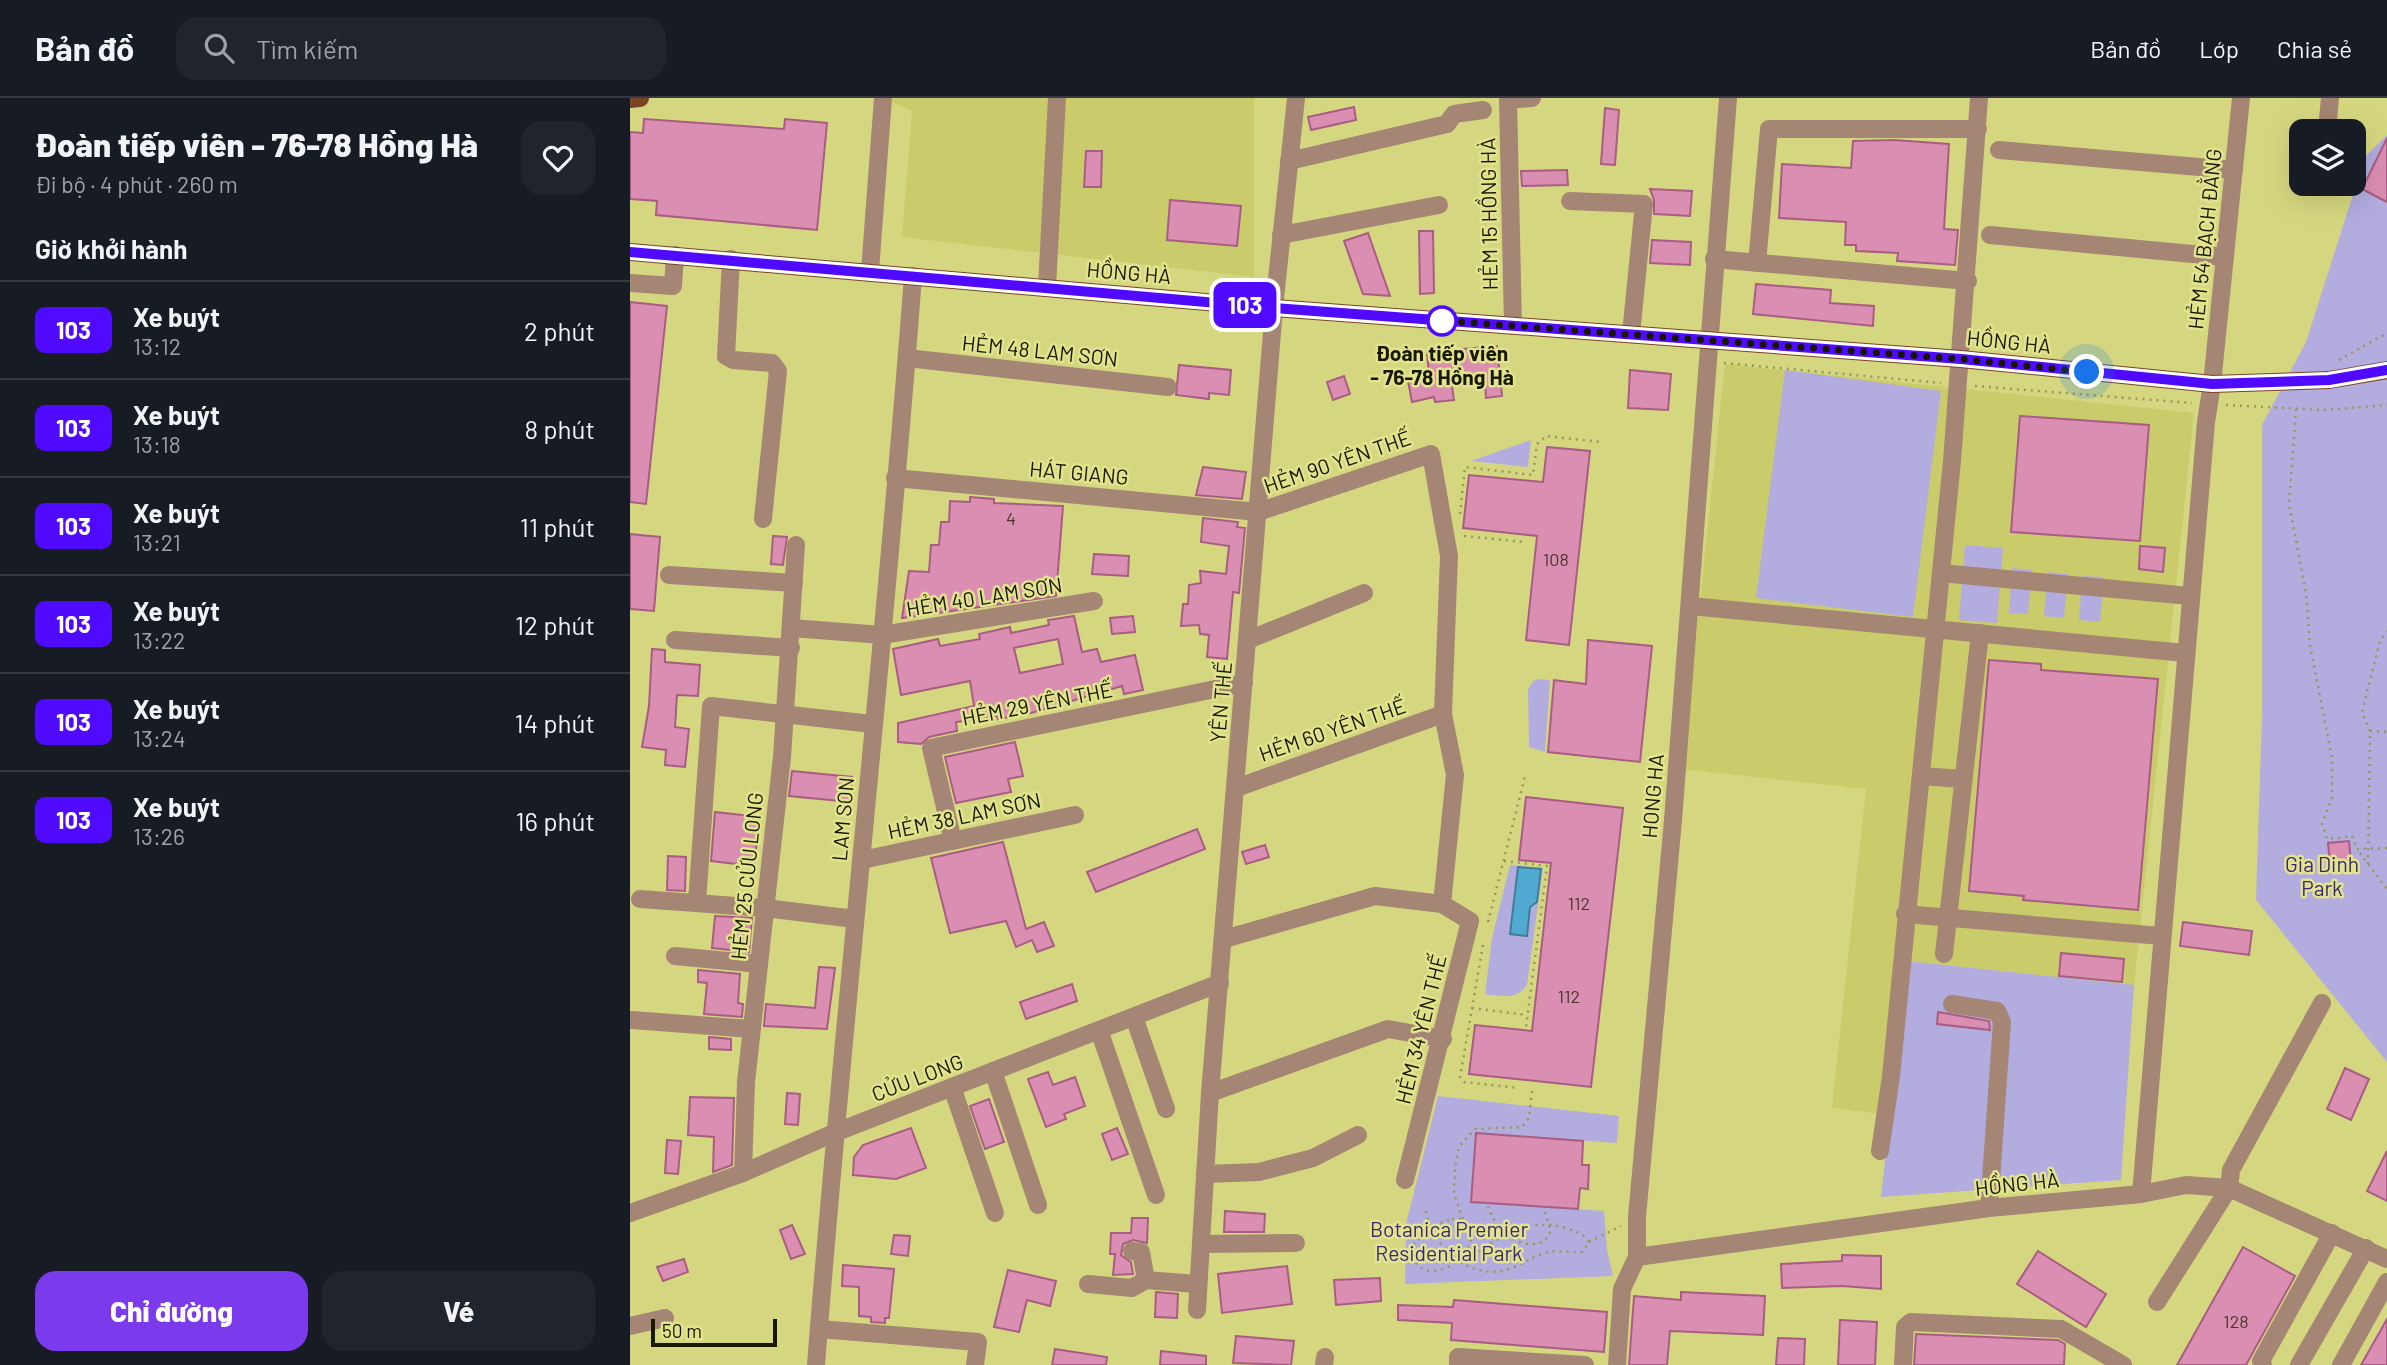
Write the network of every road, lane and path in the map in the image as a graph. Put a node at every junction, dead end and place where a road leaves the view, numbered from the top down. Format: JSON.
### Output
{"nodes":[{"id":1,"x":640,"y":98,"type":"edge"},
{"id":2,"x":883,"y":98,"type":"edge"},
{"id":3,"x":1057,"y":98,"type":"edge"},
{"id":4,"x":1296,"y":98,"type":"edge"},
{"id":5,"x":1532,"y":98,"type":"edge"},
{"id":6,"x":1728,"y":98,"type":"edge"},
{"id":7,"x":1979,"y":98,"type":"edge"},
{"id":8,"x":2241,"y":98,"type":"edge"},
{"id":9,"x":2330,"y":98,"type":"edge"},
{"id":10,"x":630,"y":99,"type":"edge"},
{"id":11,"x":1483,"y":110,"type":"dead end"},
{"id":12,"x":2328,"y":119,"type":"edge"},
{"id":13,"x":1978,"y":129,"type":"junction"},
{"id":14,"x":1999,"y":150,"type":"dead end"},
{"id":15,"x":1289,"y":161,"type":"junction"},
{"id":16,"x":2234,"y":170,"type":"junction"},
{"id":17,"x":1570,"y":201,"type":"dead end"},
{"id":18,"x":1440,"y":205,"type":"dead end"},
{"id":19,"x":1282,"y":235,"type":"junction"},
{"id":20,"x":1990,"y":235,"type":"dead end"},
{"id":21,"x":630,"y":251,"type":"edge"},
{"id":22,"x":676,"y":255,"type":"junction"},
{"id":23,"x":2225,"y":257,"type":"junction"},
{"id":24,"x":732,"y":259,"type":"junction"},
{"id":25,"x":1714,"y":259,"type":"junction"},
{"id":26,"x":1757,"y":263,"type":"junction"},
{"id":27,"x":870,"y":271,"type":"junction"},
{"id":28,"x":913,"y":276,"type":"junction"},
{"id":29,"x":1968,"y":281,"type":"junction"},
{"id":30,"x":630,"y":283,"type":"edge"},
{"id":31,"x":1047,"y":287,"type":"junction"},
{"id":32,"x":1274,"y":308,"type":"junction"},
{"id":33,"x":1513,"y":326,"type":"junction"},
{"id":34,"x":2387,"y":333,"type":"edge"},
{"id":35,"x":1632,"y":334,"type":"junction"},
{"id":36,"x":1709,"y":339,"type":"junction"},
{"id":37,"x":907,"y":358,"type":"junction"},
{"id":38,"x":1961,"y":359,"type":"junction"},
{"id":39,"x":1707,"y":362,"type":"junction"},
{"id":40,"x":2351,"y":362,"type":"dead end"},
{"id":41,"x":2387,"y":370,"type":"edge"},
{"id":42,"x":1958,"y":384,"type":"junction"},
{"id":43,"x":2212,"y":384,"type":"junction"},
{"id":44,"x":1168,"y":387,"type":"dead end"},
{"id":45,"x":2208,"y":404,"type":"junction"},
{"id":46,"x":2387,"y":405,"type":"edge"},
{"id":47,"x":2297,"y":409,"type":"junction"},
{"id":48,"x":1601,"y":442,"type":"dead end"},
{"id":49,"x":895,"y":478,"type":"junction"},
{"id":50,"x":1258,"y":512,"type":"junction"},
{"id":51,"x":764,"y":519,"type":"dead end"},
{"id":52,"x":1459,"y":521,"type":"dead end"},
{"id":53,"x":1458,"y":535,"type":"dead end"},
{"id":54,"x":1524,"y":542,"type":"dead end"},
{"id":55,"x":796,"y":545,"type":"dead end"},
{"id":56,"x":1941,"y":573,"type":"junction"},
{"id":57,"x":668,"y":575,"type":"dead end"},
{"id":58,"x":794,"y":583,"type":"junction"},
{"id":59,"x":1364,"y":593,"type":"dead end"},
{"id":60,"x":2190,"y":596,"type":"junction"},
{"id":61,"x":1094,"y":601,"type":"dead end"},
{"id":62,"x":1690,"y":606,"type":"junction"},
{"id":63,"x":792,"y":628,"type":"junction"},
{"id":64,"x":1936,"y":629,"type":"junction"},
{"id":65,"x":2387,"y":631,"type":"edge"},
{"id":66,"x":1980,"y":633,"type":"junction"},
{"id":67,"x":882,"y":635,"type":"junction"},
{"id":68,"x":675,"y":640,"type":"dead end"},
{"id":69,"x":1248,"y":640,"type":"junction"},
{"id":70,"x":791,"y":648,"type":"junction"},
{"id":71,"x":2185,"y":653,"type":"junction"},
{"id":72,"x":1244,"y":683,"type":"junction"},
{"id":73,"x":786,"y":712,"type":"junction"},
{"id":74,"x":1443,"y":714,"type":"junction"},
{"id":75,"x":872,"y":724,"type":"junction"},
{"id":76,"x":2370,"y":731,"type":"junction"},
{"id":77,"x":2387,"y":732,"type":"edge"},
{"id":78,"x":1525,"y":776,"type":"dead end"},
{"id":79,"x":1920,"y":776,"type":"junction"},
{"id":80,"x":1963,"y":779,"type":"junction"},
{"id":81,"x":1236,"y":788,"type":"junction"},
{"id":82,"x":1075,"y":815,"type":"dead end"},
{"id":83,"x":953,"y":841,"type":"junction"},
{"id":84,"x":2367,"y":848,"type":"junction"},
{"id":85,"x":2387,"y":848,"type":"edge"},
{"id":86,"x":2357,"y":849,"type":"junction"},
{"id":87,"x":862,"y":860,"type":"junction"},
{"id":88,"x":1504,"y":861,"type":"junction"},
{"id":89,"x":2368,"y":864,"type":"junction"},
{"id":90,"x":2387,"y":889,"type":"edge"},
{"id":91,"x":640,"y":899,"type":"dead end"},
{"id":92,"x":697,"y":902,"type":"junction"},
{"id":93,"x":1442,"y":904,"type":"junction"},
{"id":94,"x":765,"y":908,"type":"junction"},
{"id":95,"x":1905,"y":914,"type":"junction"},
{"id":96,"x":855,"y":919,"type":"junction"},
{"id":97,"x":1948,"y":919,"type":"junction"},
{"id":98,"x":1486,"y":931,"type":"dead end"},
{"id":99,"x":2161,"y":936,"type":"junction"},
{"id":100,"x":1224,"y":939,"type":"junction"},
{"id":101,"x":1483,"y":944,"type":"dead end"},
{"id":102,"x":1944,"y":954,"type":"dead end"},
{"id":103,"x":675,"y":956,"type":"dead end"},
{"id":104,"x":759,"y":964,"type":"junction"},
{"id":105,"x":1220,"y":983,"type":"junction"},
{"id":106,"x":1952,"y":1003,"type":"dead end"},
{"id":107,"x":2322,"y":1003,"type":"dead end"},
{"id":108,"x":1472,"y":1008,"type":"junction"},
{"id":109,"x":1527,"y":1015,"type":"junction"},
{"id":110,"x":1134,"y":1017,"type":"junction"},
{"id":111,"x":632,"y":1020,"type":"dead end"},
{"id":112,"x":1526,"y":1027,"type":"dead end"},
{"id":113,"x":751,"y":1029,"type":"junction"},
{"id":114,"x":1099,"y":1030,"type":"junction"},
{"id":115,"x":1443,"y":1039,"type":"junction"},
{"id":116,"x":993,"y":1071,"type":"junction"},
{"id":117,"x":951,"y":1087,"type":"junction"},
{"id":118,"x":1519,"y":1088,"type":"dead end"},
{"id":119,"x":1532,"y":1090,"type":"dead end"},
{"id":120,"x":1210,"y":1093,"type":"junction"},
{"id":121,"x":1166,"y":1109,"type":"dead end"},
{"id":122,"x":834,"y":1133,"type":"junction"},
{"id":123,"x":1358,"y":1135,"type":"dead end"},
{"id":124,"x":1880,"y":1151,"type":"dead end"},
{"id":125,"x":743,"y":1173,"type":"junction"},
{"id":126,"x":1205,"y":1174,"type":"junction"},
{"id":127,"x":1405,"y":1180,"type":"dead end"},
{"id":128,"x":2229,"y":1188,"type":"junction"},
{"id":129,"x":2141,"y":1194,"type":"junction"},
{"id":130,"x":1156,"y":1195,"type":"dead end"},
{"id":131,"x":1038,"y":1205,"type":"dead end"},
{"id":132,"x":1488,"y":1206,"type":"dead end"},
{"id":133,"x":1989,"y":1208,"type":"junction"},
{"id":134,"x":1544,"y":1210,"type":"dead end"},
{"id":135,"x":1426,"y":1211,"type":"dead end"},
{"id":136,"x":630,"y":1213,"type":"edge"},
{"id":137,"x":995,"y":1213,"type":"dead end"},
{"id":138,"x":1464,"y":1219,"type":"junction"},
{"id":139,"x":1551,"y":1225,"type":"junction"},
{"id":140,"x":1430,"y":1228,"type":"junction"},
{"id":141,"x":2332,"y":1233,"type":"junction"},
{"id":142,"x":1505,"y":1234,"type":"junction"},
{"id":143,"x":1605,"y":1234,"type":"dead end"},
{"id":144,"x":1589,"y":1242,"type":"junction"},
{"id":145,"x":1296,"y":1243,"type":"dead end"},
{"id":146,"x":1201,"y":1244,"type":"junction"},
{"id":147,"x":2366,"y":1248,"type":"junction"},
{"id":148,"x":1132,"y":1251,"type":"dead end"},
{"id":149,"x":1637,"y":1257,"type":"junction"},
{"id":150,"x":2387,"y":1259,"type":"edge"},
{"id":151,"x":1459,"y":1260,"type":"junction"},
{"id":152,"x":1465,"y":1264,"type":"junction"},
{"id":153,"x":1146,"y":1280,"type":"junction"},
{"id":154,"x":2387,"y":1282,"type":"edge"},
{"id":155,"x":1088,"y":1284,"type":"dead end"},
{"id":156,"x":1196,"y":1284,"type":"junction"},
{"id":157,"x":2157,"y":1302,"type":"dead end"},
{"id":158,"x":1197,"y":1310,"type":"dead end"},
{"id":159,"x":665,"y":1318,"type":"dead end"},
{"id":160,"x":630,"y":1326,"type":"edge"},
{"id":161,"x":819,"y":1329,"type":"junction"},
{"id":162,"x":2262,"y":1363,"type":"edge"},
{"id":163,"x":816,"y":1365,"type":"edge"},
{"id":164,"x":975,"y":1365,"type":"edge"},
{"id":165,"x":1458,"y":1365,"type":"edge"},
{"id":166,"x":1585,"y":1365,"type":"edge"},
{"id":167,"x":1617,"y":1365,"type":"edge"},
{"id":168,"x":1903,"y":1365,"type":"edge"},
{"id":169,"x":2123,"y":1365,"type":"edge"},
{"id":170,"x":2299,"y":1365,"type":"edge"},
{"id":171,"x":2342,"y":1365,"type":"edge"}],
"edges":[{"from":1,"to":10,"type":"main road"},
{"from":2,"to":27,"type":"street"},
{"from":3,"to":31,"type":"street"},
{"from":4,"to":15,"type":"street","name":"YÊN THẾ"},
{"from":5,"to":33,"type":"street","name":"HẺM 15 HỒNG HÀ"},
{"from":6,"to":25,"type":"street"},
{"from":7,"to":13,"type":"street"},
{"from":8,"to":16,"type":"street","name":"HẺM 54 BẠCH ĐẰNG"},
{"from":9,"to":12,"type":"street"},
{"from":11,"to":15,"type":"street"},
{"from":13,"to":26,"type":"street"},
{"from":13,"to":29,"type":"street"},
{"from":14,"to":16,"type":"street"},
{"from":15,"to":19,"type":"street","name":"YÊN THẾ"},
{"from":16,"to":23,"type":"street","name":"HẺM 54 BẠCH ĐẰNG"},
{"from":17,"to":35,"type":"street"},
{"from":18,"to":19,"type":"street"},
{"from":19,"to":32,"type":"street","name":"YÊN THẾ"},
{"from":20,"to":23,"type":"street"},
{"from":21,"to":22,"type":"main road","name":"HỒNG HÀ"},
{"from":22,"to":24,"type":"main road","name":"HỒNG HÀ"},
{"from":22,"to":30,"type":"street"},
{"from":23,"to":43,"type":"street","name":"HẺM 54 BẠCH ĐẰNG"},
{"from":24,"to":27,"type":"main road","name":"HỒNG HÀ"},
{"from":24,"to":51,"type":"street"},
{"from":25,"to":26,"type":"street"},
{"from":25,"to":36,"type":"street"},
{"from":26,"to":29,"type":"street"},
{"from":27,"to":28,"type":"main road","name":"HỒNG HÀ"},
{"from":28,"to":31,"type":"main road","name":"HỒNG HÀ"},
{"from":28,"to":37,"type":"street","name":"LAM SON"},
{"from":29,"to":38,"type":"street"},
{"from":31,"to":32,"type":"main road","name":"HỒNG HÀ"},
{"from":32,"to":33,"type":"main road","name":"HỒNG HÀ"},
{"from":32,"to":50,"type":"street","name":"YÊN THẾ"},
{"from":33,"to":35,"type":"main road","name":"HỒNG HÀ"},
{"from":34,"to":40,"type":"path"},
{"from":35,"to":36,"type":"main road","name":"HỒNG HÀ"},
{"from":36,"to":38,"type":"main road","name":"HỒNG HÀ"},
{"from":36,"to":39,"type":"street","name":"HONG HA"},
{"from":37,"to":44,"type":"street","name":"HẺM 48 LAM SƠN"},
{"from":37,"to":49,"type":"street","name":"LAM SON"},
{"from":38,"to":42,"type":"street"},
{"from":38,"to":43,"type":"main road","name":"HỒNG HÀ"},
{"from":39,"to":42,"type":"path"},
{"from":39,"to":62,"type":"street","name":"HONG HA"},
{"from":41,"to":43,"type":"main road","name":"HỒNG HÀ"},
{"from":42,"to":45,"type":"path"},
{"from":42,"to":56,"type":"street"},
{"from":43,"to":45,"type":"street","name":"HẺM 54 BẠCH ĐẰNG"},
{"from":45,"to":47,"type":"path"},
{"from":45,"to":60,"type":"street","name":"HẺM 54 BẠCH ĐẰNG"},
{"from":46,"to":47,"type":"path"},
{"from":47,"to":86,"type":"path"},
{"from":48,"to":52,"type":"path"},
{"from":49,"to":50,"type":"street","name":"HÁT GIANG"},
{"from":49,"to":67,"type":"street","name":"LAM SON"},
{"from":50,"to":69,"type":"street","name":"YÊN THẾ"},
{"from":50,"to":74,"type":"street","name":"HẺM 90 YÊN THẾ"},
{"from":53,"to":54,"type":"path"},
{"from":55,"to":58,"type":"street","name":"HẺM 25 CỬU LONG"},
{"from":56,"to":60,"type":"street"},
{"from":56,"to":64,"type":"street"},
{"from":57,"to":58,"type":"street"},
{"from":58,"to":63,"type":"street","name":"HẺM 25 CỬU LONG"},
{"from":59,"to":69,"type":"street"},
{"from":60,"to":71,"type":"street","name":"HẺM 54 BẠCH ĐẰNG"},
{"from":61,"to":67,"type":"street","name":"HẺM 40 LAM SƠN"},
{"from":62,"to":64,"type":"street"},
{"from":62,"to":149,"type":"street","name":"HONG HA"},
{"from":63,"to":67,"type":"street","name":"HẺM 40 LAM SƠN"},
{"from":63,"to":70,"type":"street","name":"HẺM 25 CỬU LONG"},
{"from":64,"to":66,"type":"street"},
{"from":64,"to":79,"type":"street"},
{"from":65,"to":76,"type":"path"},
{"from":66,"to":71,"type":"street"},
{"from":66,"to":80,"type":"street"},
{"from":67,"to":75,"type":"street","name":"LAM SON"},
{"from":68,"to":70,"type":"street"},
{"from":69,"to":72,"type":"street","name":"YÊN THẾ"},
{"from":70,"to":73,"type":"street","name":"HẺM 25 CỬU LONG"},
{"from":71,"to":99,"type":"street","name":"HẺM 54 BẠCH ĐẰNG"},
{"from":72,"to":81,"type":"street","name":"YÊN THẾ"},
{"from":72,"to":83,"type":"street","name":"HẺM 29 YÊN THẾ"},
{"from":73,"to":75,"type":"street"},
{"from":73,"to":92,"type":"street"},
{"from":73,"to":94,"type":"street","name":"HẺM 25 CỬU LONG"},
{"from":74,"to":81,"type":"street","name":"HẺM 60 YÊN THẾ"},
{"from":74,"to":93,"type":"street"},
{"from":75,"to":87,"type":"street","name":"LAM SON"},
{"from":76,"to":77,"type":"path"},
{"from":76,"to":84,"type":"path"},
{"from":78,"to":88,"type":"path"},
{"from":79,"to":80,"type":"street"},
{"from":79,"to":95,"type":"street"},
{"from":80,"to":97,"type":"street"},
{"from":81,"to":100,"type":"street","name":"YÊN THẾ"},
{"from":82,"to":83,"type":"street","name":"HẺM 38 LAM SƠN"},
{"from":83,"to":87,"type":"street","name":"HẺM 38 LAM SƠN"},
{"from":84,"to":85,"type":"path"},
{"from":84,"to":86,"type":"path"},
{"from":84,"to":89,"type":"path"},
{"from":86,"to":89,"type":"path"},
{"from":87,"to":96,"type":"street","name":"LAM SON"},
{"from":88,"to":98,"type":"path"},
{"from":88,"to":109,"type":"path"},
{"from":89,"to":90,"type":"path"},
{"from":91,"to":92,"type":"street"},
{"from":92,"to":94,"type":"street"},
{"from":93,"to":100,"type":"street"},
{"from":93,"to":115,"type":"street","name":"HẺM 34 YÊN THẾ"},
{"from":94,"to":96,"type":"street"},
{"from":94,"to":104,"type":"street","name":"HẺM 25 CỬU LONG"},
{"from":95,"to":97,"type":"street"},
{"from":95,"to":124,"type":"street"},
{"from":96,"to":122,"type":"street","name":"LAM SON"},
{"from":97,"to":99,"type":"street"},
{"from":97,"to":102,"type":"street"},
{"from":99,"to":129,"type":"street","name":"HẺM 54 BẠCH ĐẰNG"},
{"from":100,"to":105,"type":"street","name":"YÊN THẾ"},
{"from":101,"to":108,"type":"path"},
{"from":103,"to":104,"type":"street"},
{"from":104,"to":113,"type":"street","name":"HẺM 25 CỬU LONG"},
{"from":105,"to":110,"type":"street","name":"CỬU LONG"},
{"from":105,"to":120,"type":"street","name":"YÊN THẾ"},
{"from":106,"to":133,"type":"street"},
{"from":107,"to":128,"type":"street"},
{"from":108,"to":109,"type":"path"},
{"from":108,"to":118,"type":"path"},
{"from":109,"to":112,"type":"path"},
{"from":110,"to":114,"type":"street","name":"CỬU LONG"},
{"from":110,"to":121,"type":"street"},
{"from":111,"to":113,"type":"street"},
{"from":113,"to":125,"type":"street","name":"HẺM 25 CỬU LONG"},
{"from":114,"to":116,"type":"street","name":"CỬU LONG"},
{"from":114,"to":130,"type":"street"},
{"from":115,"to":120,"type":"street"},
{"from":115,"to":127,"type":"street","name":"HẺM 34 YÊN THẾ"},
{"from":116,"to":117,"type":"street","name":"CỬU LONG"},
{"from":116,"to":131,"type":"street"},
{"from":117,"to":122,"type":"street","name":"CỬU LONG"},
{"from":117,"to":137,"type":"street"},
{"from":119,"to":138,"type":"path"},
{"from":120,"to":126,"type":"street","name":"YÊN THẾ"},
{"from":122,"to":125,"type":"street","name":"CỬU LONG"},
{"from":122,"to":161,"type":"street","name":"LAM SON"},
{"from":123,"to":126,"type":"street"},
{"from":125,"to":136,"type":"street","name":"CỬU LONG"},
{"from":126,"to":146,"type":"street","name":"YÊN THẾ"},
{"from":128,"to":129,"type":"street","name":"HỒNG HÀ"},
{"from":128,"to":141,"type":"street","name":"HỒNG HÀ"},
{"from":128,"to":157,"type":"street"},
{"from":129,"to":133,"type":"street","name":"HỒNG HÀ"},
{"from":132,"to":142,"type":"path"},
{"from":133,"to":149,"type":"street","name":"HỒNG HÀ"},
{"from":134,"to":139,"type":"path"},
{"from":135,"to":140,"type":"path"},
{"from":138,"to":140,"type":"path"},
{"from":138,"to":151,"type":"path"},
{"from":139,"to":142,"type":"path"},
{"from":139,"to":142,"type":"path"},
{"from":139,"to":144,"type":"path"},
{"from":140,"to":151,"type":"path"},
{"from":140,"to":151,"type":"path"},
{"from":141,"to":147,"type":"street","name":"HỒNG HÀ"},
{"from":141,"to":162,"type":"street"},
{"from":142,"to":152,"type":"path"},
{"from":143,"to":144,"type":"path"},
{"from":144,"to":152,"type":"path"},
{"from":145,"to":146,"type":"street"},
{"from":146,"to":156,"type":"street","name":"YÊN THẾ"},
{"from":147,"to":150,"type":"street","name":"HỒNG HÀ"},
{"from":147,"to":170,"type":"street"},
{"from":148,"to":153,"type":"street"},
{"from":149,"to":167,"type":"street"},
{"from":151,"to":152,"type":"path"},
{"from":153,"to":155,"type":"street"},
{"from":153,"to":156,"type":"street"},
{"from":154,"to":171,"type":"street"},
{"from":156,"to":158,"type":"street","name":"YÊN THẾ"},
{"from":159,"to":160,"type":"street"},
{"from":161,"to":163,"type":"street","name":"LAM SON"},
{"from":161,"to":164,"type":"street"},
{"from":165,"to":166,"type":"street"},
{"from":168,"to":169,"type":"street"}]}
